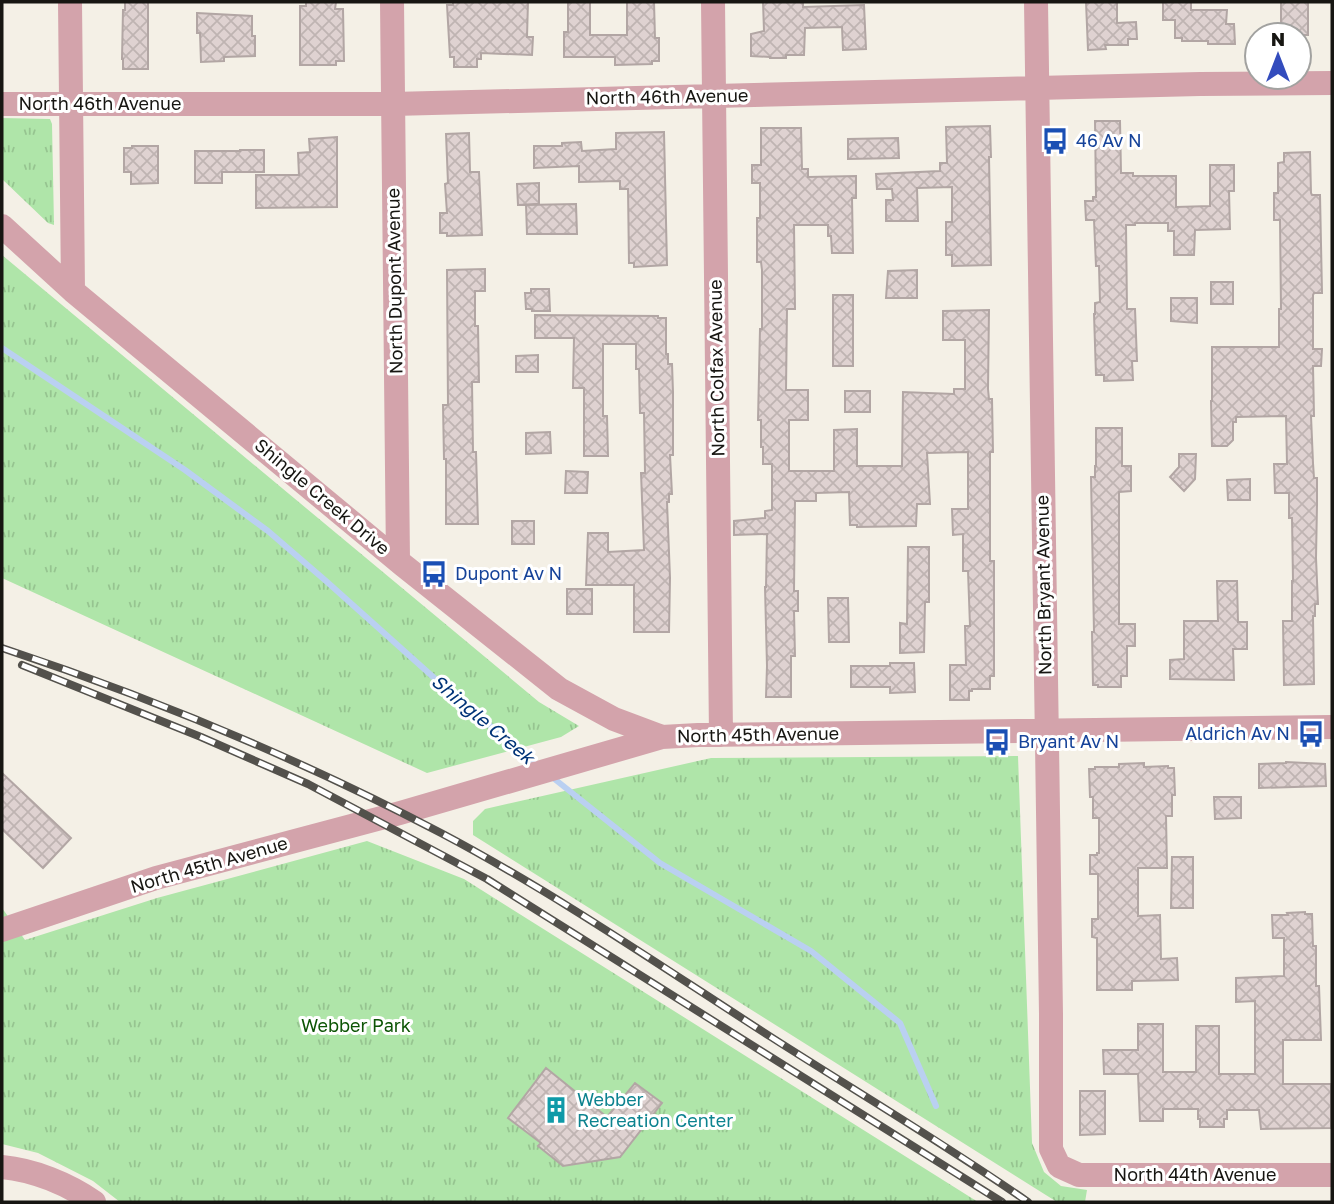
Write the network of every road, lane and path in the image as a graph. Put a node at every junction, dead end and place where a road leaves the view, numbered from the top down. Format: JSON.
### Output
{"nodes":[{"id":1,"x":70,"y":2,"type":"edge"},
{"id":2,"x":392,"y":2,"type":"edge"},
{"id":3,"x":713,"y":2,"type":"edge"},
{"id":4,"x":1035,"y":2,"type":"edge"},
{"id":5,"x":1332,"y":83,"type":"edge"},
{"id":6,"x":1036,"y":88,"type":"junction"},
{"id":7,"x":714,"y":96,"type":"junction"},
{"id":8,"x":2,"y":104,"type":"edge"},
{"id":9,"x":72,"y":104,"type":"junction"},
{"id":10,"x":393,"y":104,"type":"junction"},
{"id":11,"x":2,"y":226,"type":"edge"},
{"id":12,"x":73,"y":291,"type":"junction"},
{"id":13,"x":398,"y":561,"type":"junction"},
{"id":14,"x":1332,"y":727,"type":"edge"},
{"id":15,"x":1046,"y":731,"type":"junction"},
{"id":16,"x":721,"y":735,"type":"junction"},
{"id":17,"x":662,"y":737,"type":"junction"},
{"id":18,"x":2,"y":930,"type":"edge"},
{"id":19,"x":1059,"y":1166,"type":"joint"},
{"id":20,"x":2,"y":1167,"type":"edge"},
{"id":21,"x":1332,"y":1175,"type":"edge"},
{"id":22,"x":93,"y":1201,"type":"edge"}],
"edges":[{"from":1,"to":9,"type":"street"},
{"from":2,"to":10,"type":"street","name":"North Dupont Avenue"},
{"from":3,"to":7,"type":"street","name":"North Colfax Avenue"},
{"from":4,"to":6,"type":"street","name":"North Bryant Avenue"},
{"from":5,"to":6,"type":"street","name":"North 46th Avenue"},
{"from":6,"to":7,"type":"street","name":"North 46th Avenue"},
{"from":6,"to":15,"type":"street","name":"North Bryant Avenue"},
{"from":7,"to":10,"type":"street","name":"North 46th Avenue"},
{"from":7,"to":16,"type":"street","name":"North Colfax Avenue"},
{"from":8,"to":9,"type":"street","name":"North 46th Avenue"},
{"from":9,"to":10,"type":"street","name":"North 46th Avenue"},
{"from":9,"to":12,"type":"street"},
{"from":10,"to":13,"type":"street","name":"North Dupont Avenue"},
{"from":11,"to":12,"type":"street","name":"Shingle Creek Drive"},
{"from":12,"to":13,"type":"street","name":"Shingle Creek Drive"},
{"from":13,"to":17,"type":"street","name":"Shingle Creek Drive"},
{"from":14,"to":15,"type":"street","name":"North 45th Avenue"},
{"from":15,"to":16,"type":"street","name":"North 45th Avenue"},
{"from":15,"to":19,"type":"street","name":"North Bryant Avenue"},
{"from":16,"to":17,"type":"street","name":"North 45th Avenue"},
{"from":17,"to":18,"type":"street","name":"North 45th Avenue"},
{"from":19,"to":21,"type":"street","name":"North 44th Avenue"},
{"from":20,"to":22,"type":"street"}]}
